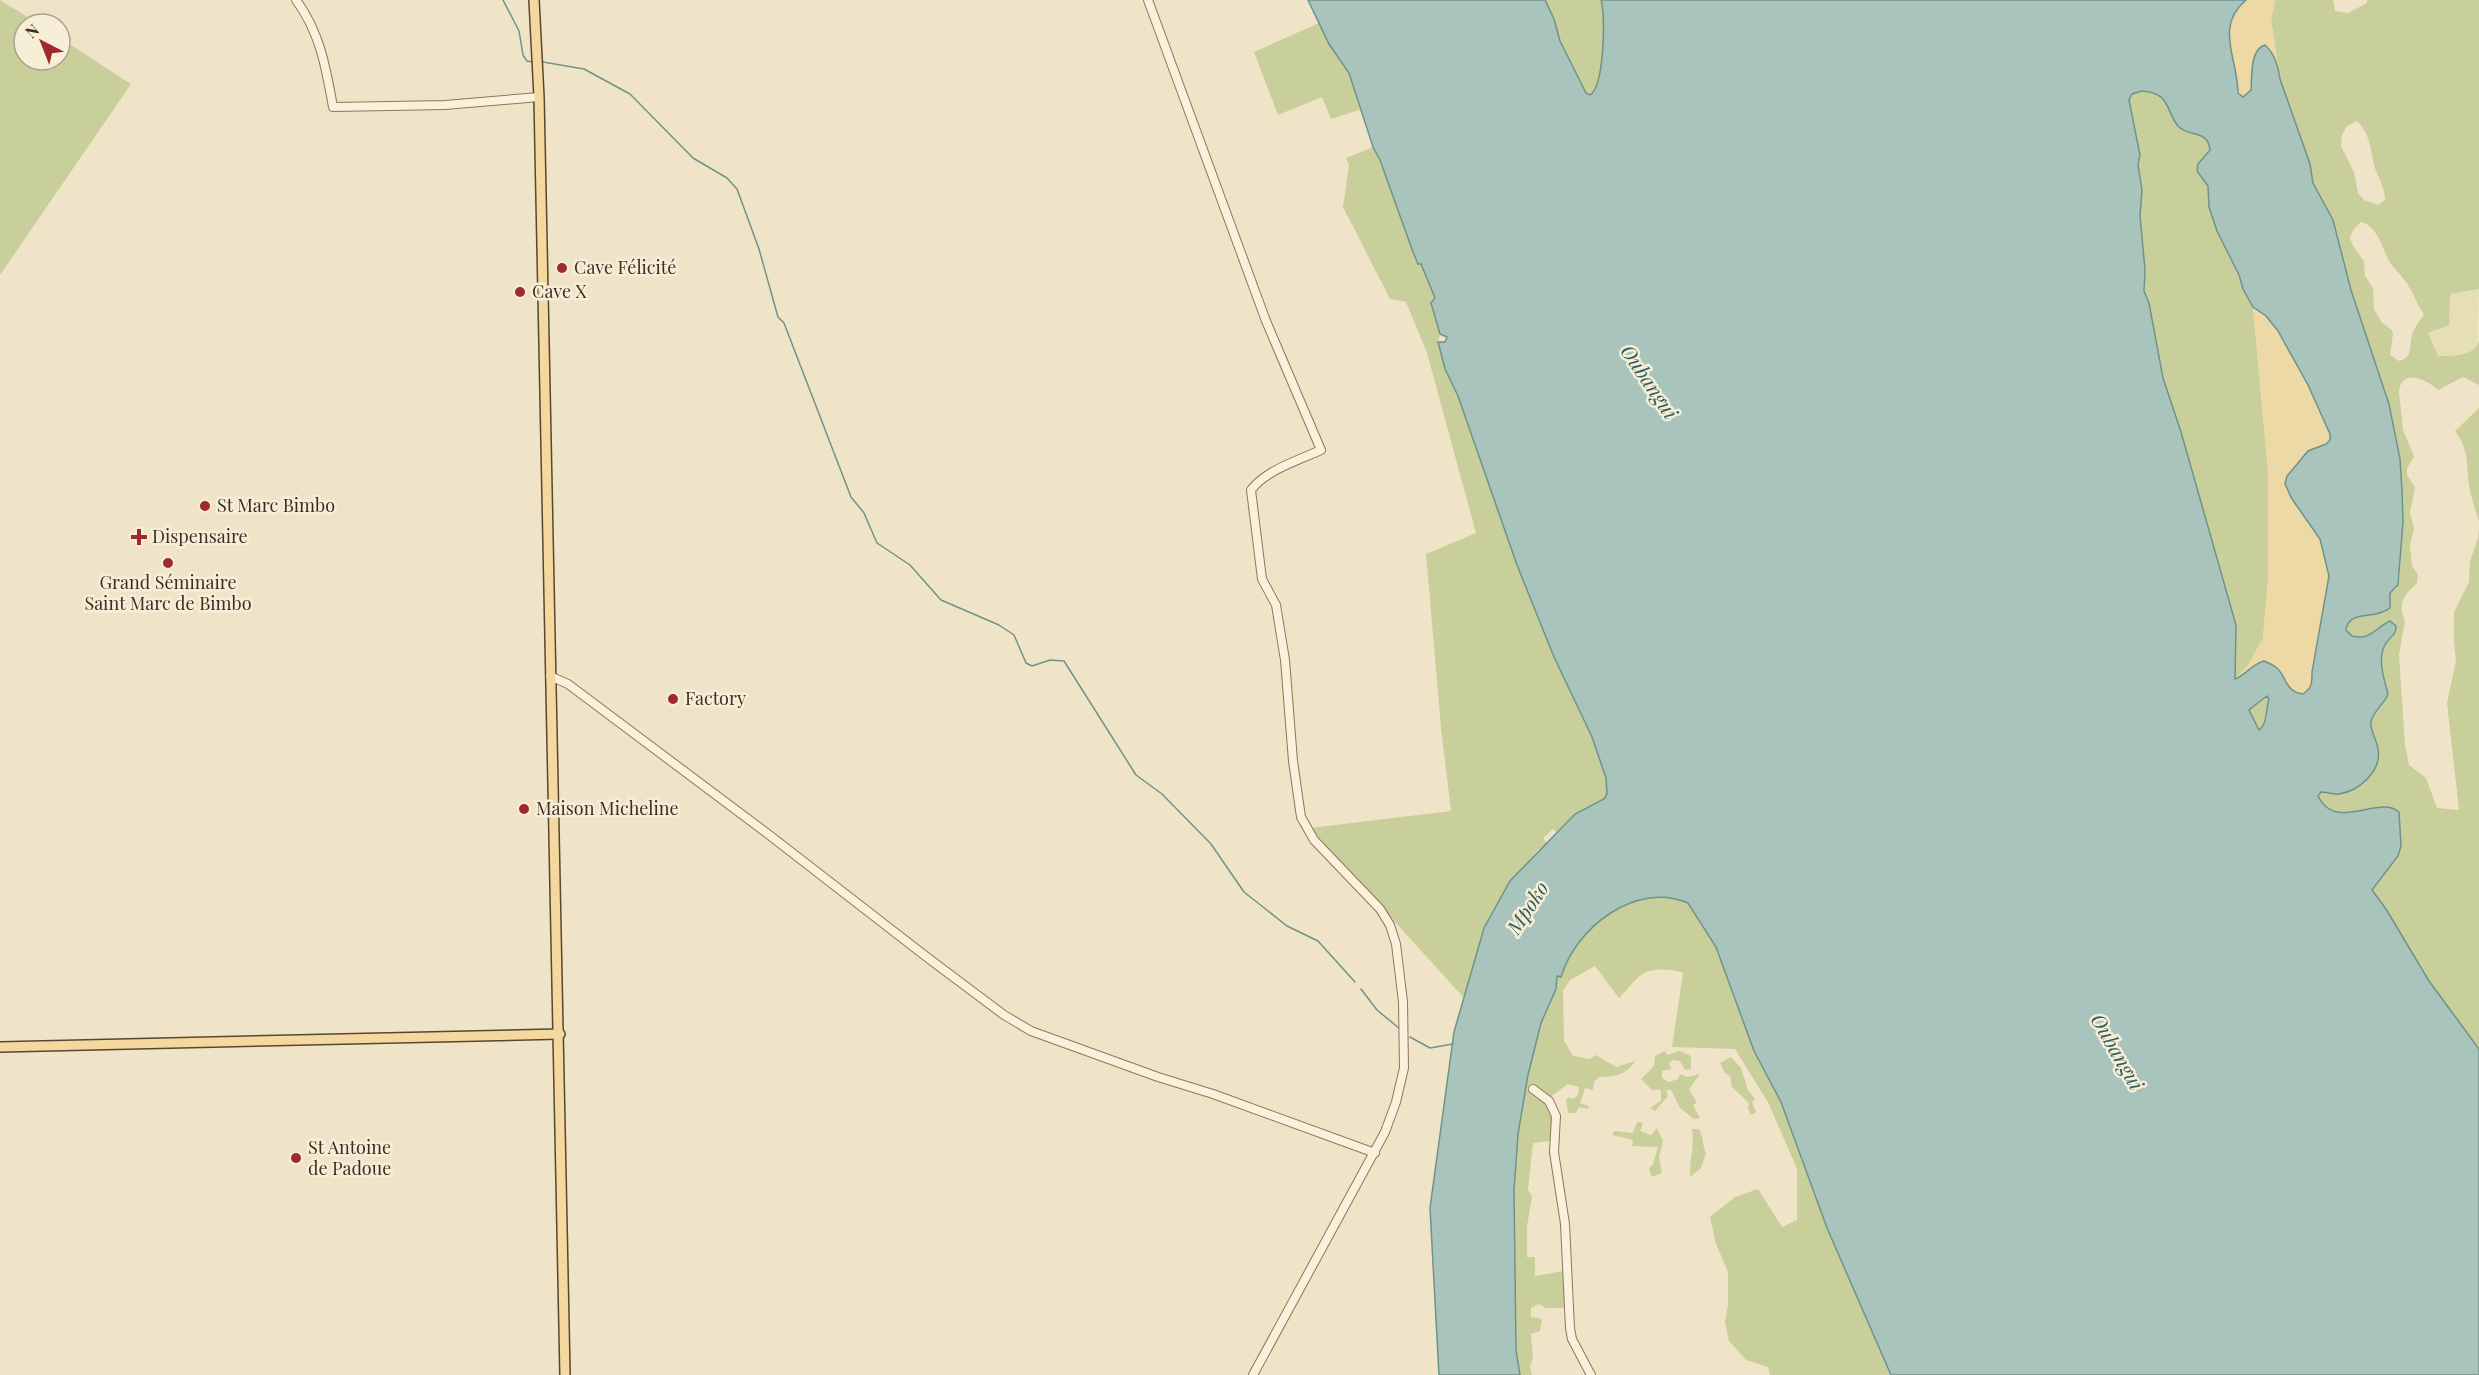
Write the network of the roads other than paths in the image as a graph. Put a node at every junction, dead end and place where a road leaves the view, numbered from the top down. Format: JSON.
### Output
{"nodes":[{"id":1,"x":296,"y":0,"type":"edge"},
{"id":2,"x":534,"y":0,"type":"edge"},
{"id":3,"x":1148,"y":0,"type":"edge"},
{"id":4,"x":539,"y":97,"type":"junction"},
{"id":5,"x":550,"y":676,"type":"junction"},
{"id":6,"x":560,"y":1034,"type":"junction"},
{"id":7,"x":0,"y":1047,"type":"edge"},
{"id":8,"x":1533,"y":1089,"type":"dead end"},
{"id":9,"x":1375,"y":1154,"type":"junction"},
{"id":10,"x":565,"y":1375,"type":"edge"},
{"id":11,"x":1253,"y":1375,"type":"edge"},
{"id":12,"x":1592,"y":1375,"type":"edge"}],
"edges":[{"from":1,"to":4,"type":"street"},
{"from":2,"to":4,"type":"main road"},
{"from":3,"to":9,"type":"street"},
{"from":4,"to":5,"type":"main road"},
{"from":5,"to":6,"type":"main road"},
{"from":5,"to":9,"type":"street"},
{"from":6,"to":7,"type":"main road"},
{"from":6,"to":10,"type":"main road"},
{"from":8,"to":12,"type":"street"},
{"from":9,"to":11,"type":"street"}]}
